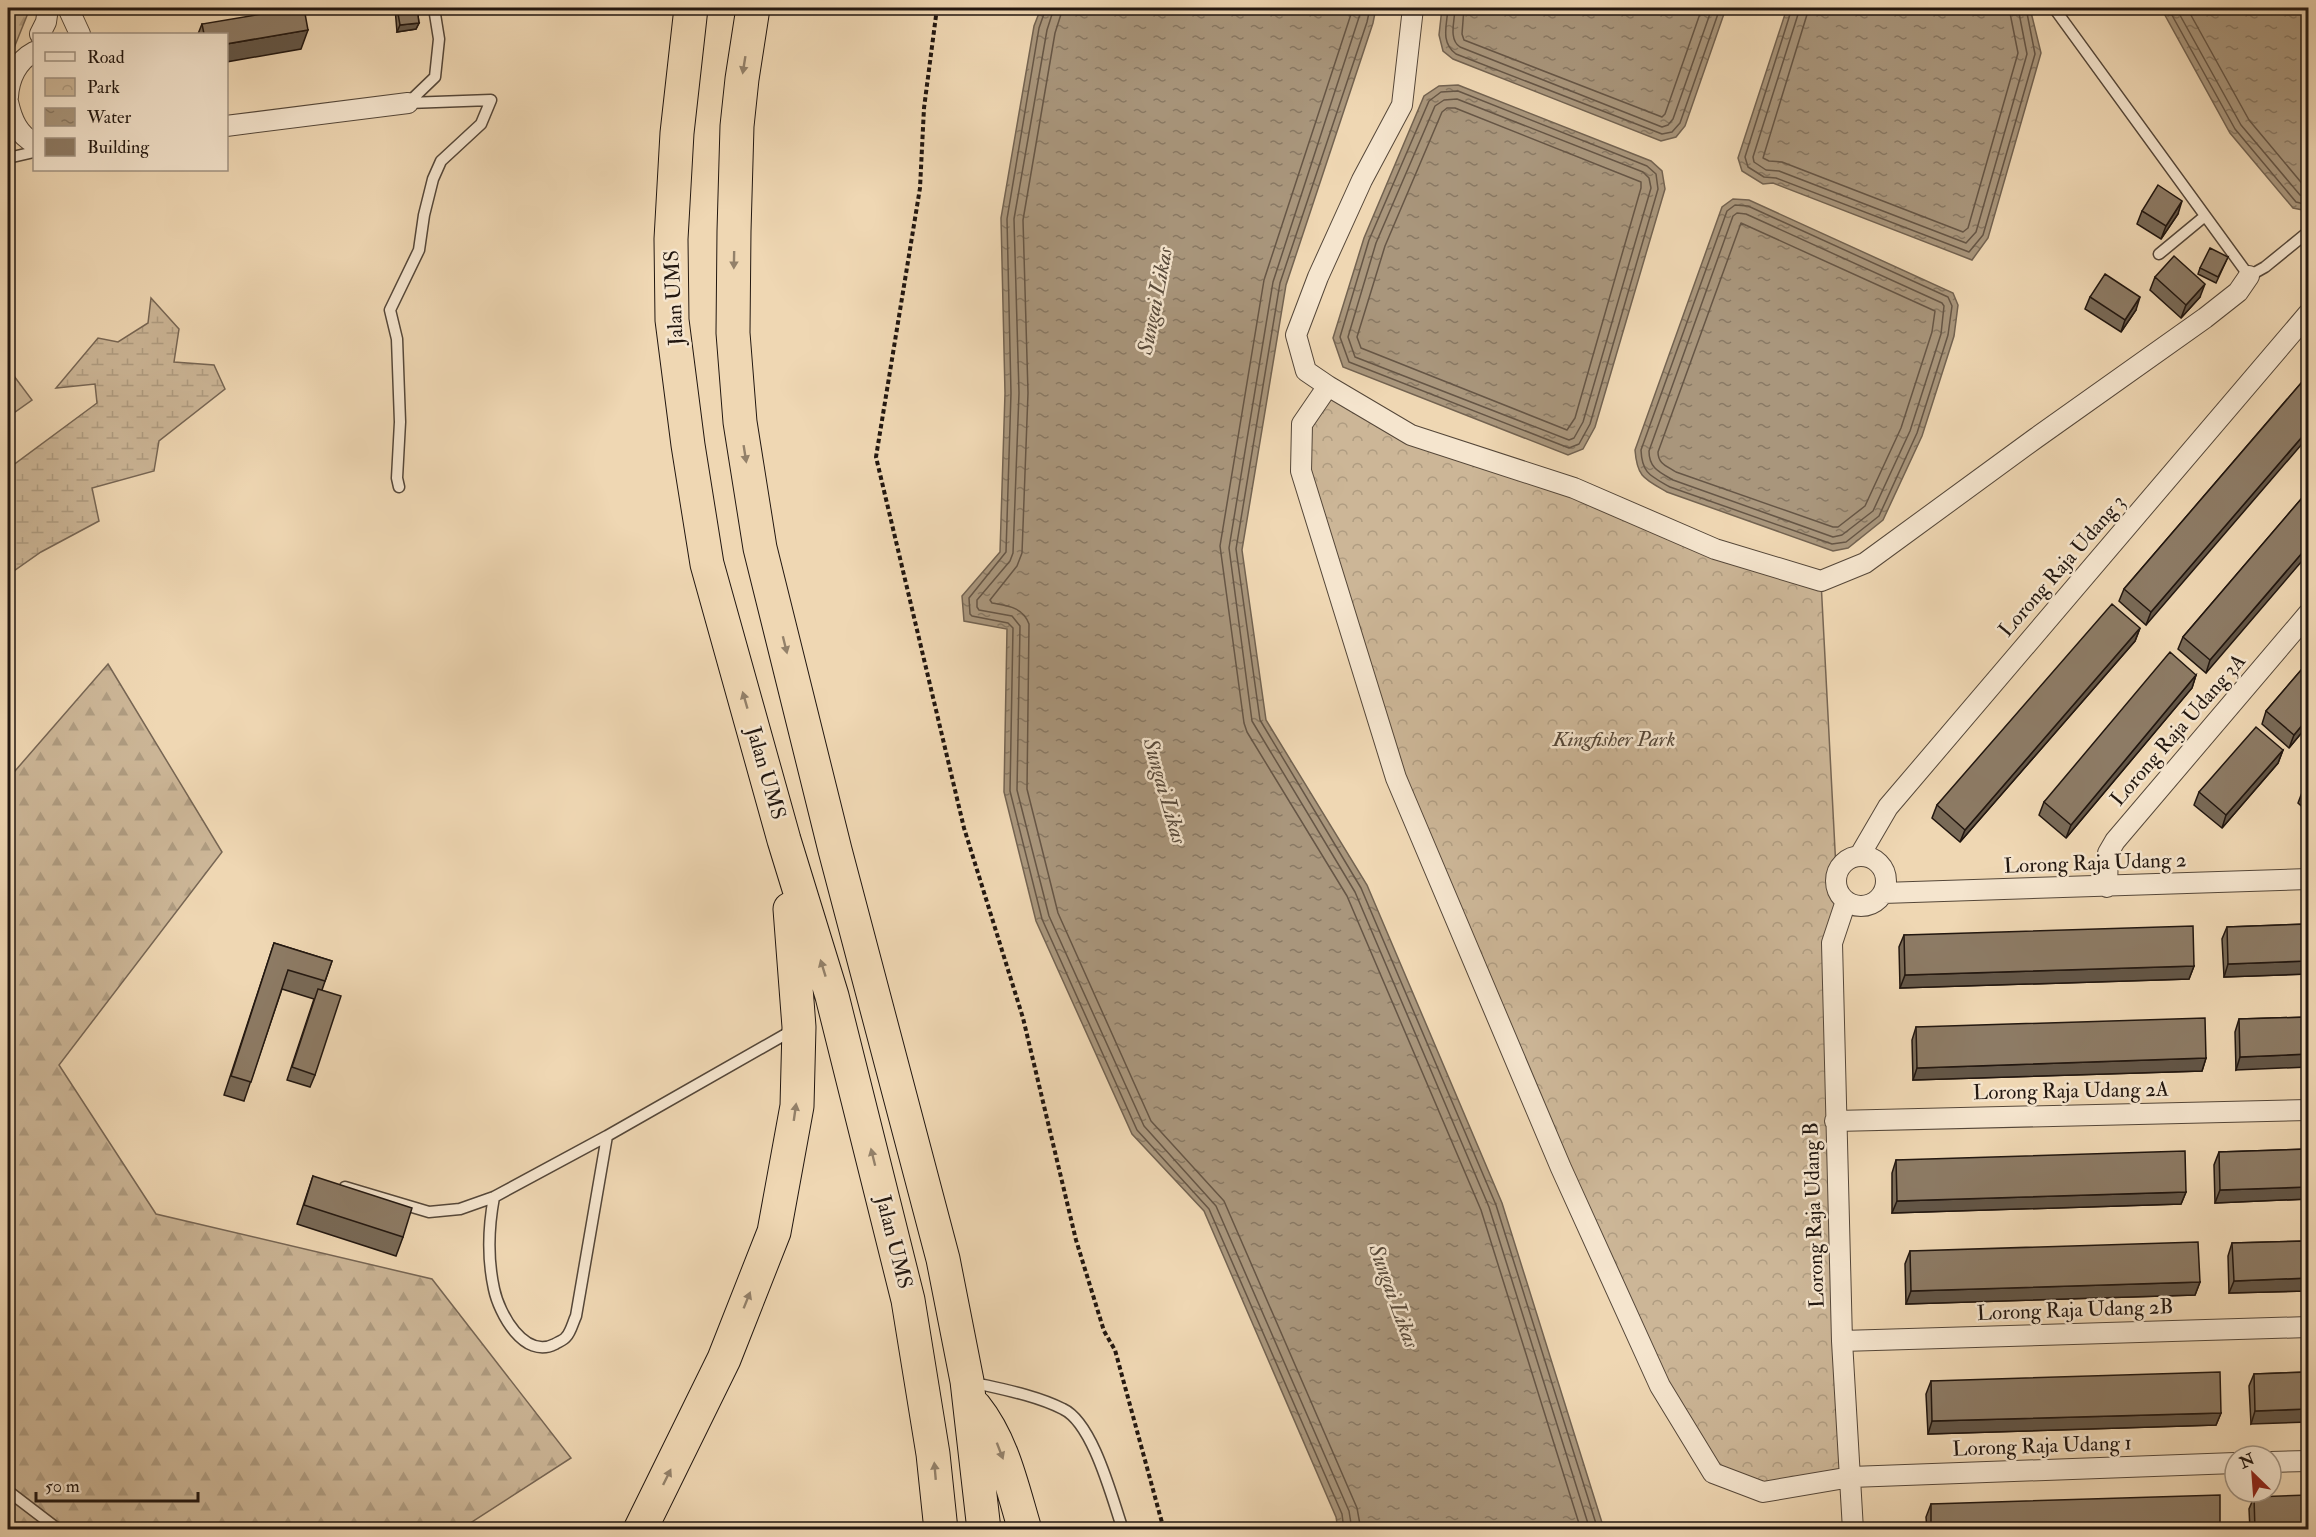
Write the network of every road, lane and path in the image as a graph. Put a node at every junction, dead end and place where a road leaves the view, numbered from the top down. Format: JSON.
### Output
{"nodes":[{"id":1,"x":48,"y":8,"type":"edge"},
{"id":2,"x":68,"y":8,"type":"edge"},
{"id":3,"x":434,"y":8,"type":"edge"},
{"id":4,"x":691,"y":8,"type":"edge"},
{"id":5,"x":753,"y":8,"type":"edge"},
{"id":6,"x":937,"y":8,"type":"edge"},
{"id":7,"x":1413,"y":8,"type":"edge"},
{"id":8,"x":2054,"y":8,"type":"edge"},
{"id":9,"x":40,"y":33,"type":"edge"},
{"id":10,"x":80,"y":33,"type":"edge"},
{"id":11,"x":33,"y":51,"type":"edge"},
{"id":12,"x":8,"y":97,"type":"edge"},
{"id":13,"x":8,"y":102,"type":"edge"},
{"id":14,"x":408,"y":103,"type":"junction"},
{"id":15,"x":228,"y":126,"type":"edge"},
{"id":16,"x":33,"y":142,"type":"edge"},
{"id":17,"x":33,"y":152,"type":"edge"},
{"id":18,"x":8,"y":158,"type":"edge"},
{"id":19,"x":2205,"y":216,"type":"junction"},
{"id":20,"x":2308,"y":232,"type":"edge"},
{"id":21,"x":2159,"y":254,"type":"dead end"},
{"id":22,"x":2249,"y":276,"type":"junction"},
{"id":23,"x":2308,"y":314,"type":"edge"},
{"id":24,"x":1328,"y":386,"type":"junction"},
{"id":25,"x":399,"y":487,"type":"dead end"},
{"id":26,"x":2308,"y":614,"type":"edge"},
{"id":27,"x":784,"y":840,"type":"junction"},
{"id":28,"x":1860,"y":855,"type":"junction"},
{"id":29,"x":2308,"y":879,"type":"edge"},
{"id":30,"x":2107,"y":887,"type":"junction"},
{"id":31,"x":1883,"y":893,"type":"junction"},
{"id":32,"x":1846,"y":901,"type":"junction"},
{"id":33,"x":799,"y":1027,"type":"junction"},
{"id":34,"x":2308,"y":1110,"type":"edge"},
{"id":35,"x":1835,"y":1121,"type":"junction"},
{"id":36,"x":607,"y":1136,"type":"junction"},
{"id":37,"x":337,"y":1185,"type":"edge"},
{"id":38,"x":494,"y":1197,"type":"junction"},
{"id":39,"x":2308,"y":1326,"type":"edge"},
{"id":40,"x":1842,"y":1341,"type":"junction"},
{"id":41,"x":969,"y":1391,"type":"junction"},
{"id":42,"x":2308,"y":1461,"type":"edge"},
{"id":43,"x":2283,"y":1462,"type":"edge"},
{"id":44,"x":2223,"y":1463,"type":"edge"},
{"id":45,"x":1851,"y":1477,"type":"junction"},
{"id":46,"x":8,"y":1491,"type":"edge"},
{"id":47,"x":59,"y":1530,"type":"edge"},
{"id":48,"x":640,"y":1530,"type":"edge"},
{"id":49,"x":941,"y":1530,"type":"edge"},
{"id":50,"x":984,"y":1530,"type":"edge"},
{"id":51,"x":1025,"y":1530,"type":"edge"},
{"id":52,"x":1123,"y":1530,"type":"edge"},
{"id":53,"x":1164,"y":1530,"type":"edge"},
{"id":54,"x":1853,"y":1530,"type":"edge"}],
"edges":[{"from":1,"to":9,"type":"street"},
{"from":2,"to":10,"type":"street"},
{"from":3,"to":14,"type":"lane"},
{"from":27,"to":4,"type":"highway","name":"Jalan UMS","one_way":true},
{"from":5,"to":41,"type":"highway","name":"Jalan UMS","one_way":true},
{"from":6,"to":53,"type":"path"},
{"from":7,"to":24,"type":"street"},
{"from":8,"to":19,"type":"lane"},
{"from":11,"to":12,"type":"street"},
{"from":13,"to":16,"type":"street"},
{"from":14,"to":15,"type":"street"},
{"from":14,"to":25,"type":"lane"},
{"from":17,"to":18,"type":"lane"},
{"from":19,"to":21,"type":"lane"},
{"from":19,"to":22,"type":"lane"},
{"from":20,"to":22,"type":"lane"},
{"from":22,"to":24,"type":"street"},
{"from":23,"to":28,"type":"street","name":"Lorong Raja Udang 3"},
{"from":24,"to":45,"type":"street","name":"Lorong Raja Udang 1"},
{"from":26,"to":30,"type":"street","name":"Lorong Raja Udang 3A"},
{"from":27,"to":33,"type":"highway"},
{"from":49,"to":27,"type":"highway","name":"Jalan UMS","one_way":true},
{"from":28,"to":31,"type":"street"},
{"from":28,"to":32,"type":"street"},
{"from":29,"to":30,"type":"street","name":"Lorong Raja Udang 2"},
{"from":30,"to":31,"type":"street","name":"Lorong Raja Udang 2"},
{"from":31,"to":32,"type":"street"},
{"from":32,"to":35,"type":"street","name":"Lorong Raja Udang B"},
{"from":33,"to":36,"type":"lane"},
{"from":48,"to":33,"type":"highway","one_way":true},
{"from":34,"to":35,"type":"street","name":"Lorong Raja Udang 2A"},
{"from":35,"to":40,"type":"street","name":"Lorong Raja Udang B"},
{"from":36,"to":38,"type":"lane"},
{"from":36,"to":38,"type":"lane"},
{"from":37,"to":38,"type":"lane"},
{"from":39,"to":40,"type":"street","name":"Lorong Raja Udang 2B"},
{"from":40,"to":45,"type":"street","name":"Lorong Raja Udang B"},
{"from":41,"to":50,"type":"highway","name":"Jalan UMS"},
{"from":41,"to":51,"type":"highway","one_way":true},
{"from":41,"to":52,"type":"lane"},
{"from":42,"to":43,"type":"street"},
{"from":44,"to":45,"type":"street","name":"Lorong Raja Udang 1"},
{"from":45,"to":54,"type":"street","name":"Lorong Raja Udang B"},
{"from":46,"to":47,"type":"lane"}]}
